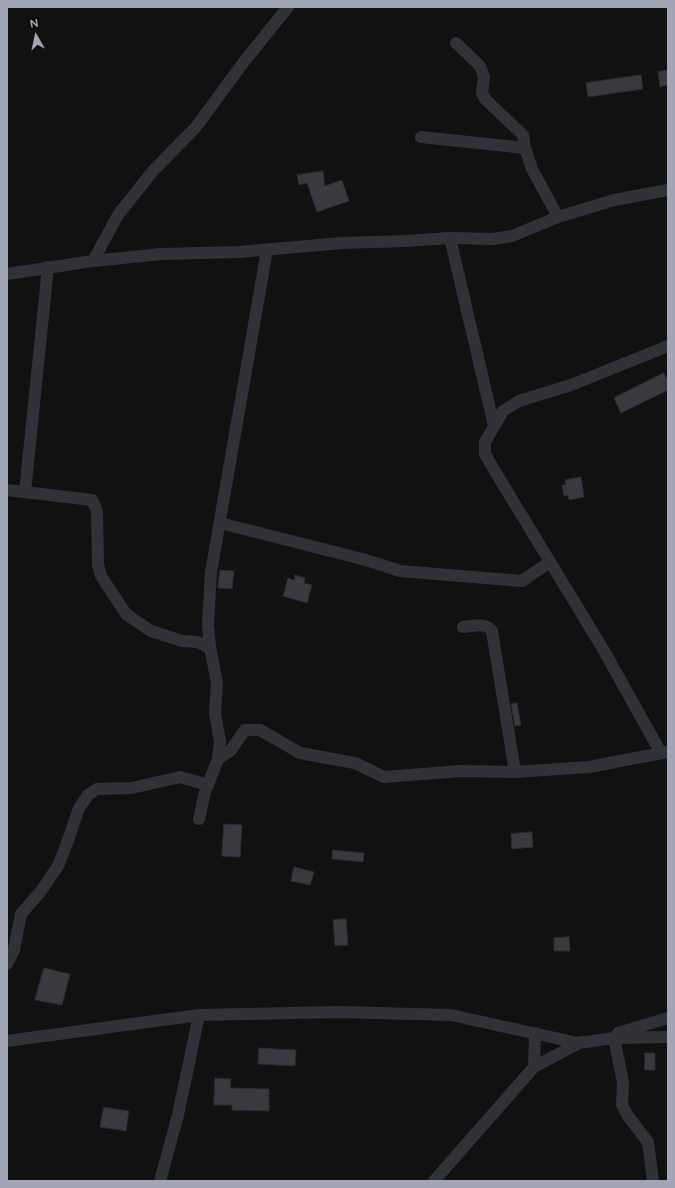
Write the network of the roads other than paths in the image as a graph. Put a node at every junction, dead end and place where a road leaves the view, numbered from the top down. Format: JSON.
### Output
{"nodes":[{"id":1,"x":288,"y":7,"type":"edge"},
{"id":2,"x":456,"y":44,"type":"dead end"},
{"id":3,"x":421,"y":137,"type":"dead end"},
{"id":4,"x":525,"y":148,"type":"junction"},
{"id":5,"x":668,"y":190,"type":"edge"},
{"id":6,"x":558,"y":217,"type":"junction"},
{"id":7,"x":450,"y":238,"type":"junction"},
{"id":8,"x":266,"y":250,"type":"junction"},
{"id":9,"x":93,"y":261,"type":"junction"},
{"id":10,"x":48,"y":267,"type":"junction"},
{"id":11,"x":7,"y":274,"type":"edge"},
{"id":12,"x":668,"y":346,"type":"edge"},
{"id":13,"x":494,"y":426,"type":"junction"},
{"id":14,"x":7,"y":490,"type":"edge"},
{"id":15,"x":24,"y":492,"type":"junction"},
{"id":16,"x":220,"y":523,"type":"junction"},
{"id":17,"x":550,"y":562,"type":"junction"},
{"id":18,"x":463,"y":627,"type":"dead end"},
{"id":19,"x":210,"y":648,"type":"junction"},
{"id":20,"x":220,"y":742,"type":"junction"},
{"id":21,"x":231,"y":750,"type":"junction"},
{"id":22,"x":664,"y":753,"type":"edge"},
{"id":23,"x":218,"y":759,"type":"junction"},
{"id":24,"x":515,"y":772,"type":"junction"},
{"id":25,"x":208,"y":785,"type":"junction"},
{"id":26,"x":199,"y":819,"type":"dead end"},
{"id":27,"x":7,"y":964,"type":"edge"},
{"id":28,"x":199,"y":1015,"type":"junction"},
{"id":29,"x":668,"y":1018,"type":"edge"},
{"id":30,"x":535,"y":1033,"type":"junction"},
{"id":31,"x":668,"y":1037,"type":"edge"},
{"id":32,"x":614,"y":1038,"type":"junction"},
{"id":33,"x":7,"y":1041,"type":"edge"},
{"id":34,"x":578,"y":1043,"type":"junction"},
{"id":35,"x":534,"y":1067,"type":"junction"},
{"id":36,"x":160,"y":1181,"type":"edge"},
{"id":37,"x":434,"y":1181,"type":"edge"},
{"id":38,"x":653,"y":1181,"type":"edge"}],
"edges":[{"from":1,"to":9,"type":"street"},
{"from":2,"to":4,"type":"street"},
{"from":3,"to":4,"type":"street"},
{"from":4,"to":6,"type":"street"},
{"from":5,"to":6,"type":"street"},
{"from":6,"to":7,"type":"street"},
{"from":7,"to":8,"type":"street"},
{"from":7,"to":13,"type":"street"},
{"from":8,"to":9,"type":"street"},
{"from":8,"to":16,"type":"street"},
{"from":9,"to":10,"type":"street"},
{"from":10,"to":11,"type":"street"},
{"from":10,"to":15,"type":"street"},
{"from":12,"to":13,"type":"street"},
{"from":13,"to":17,"type":"street"},
{"from":14,"to":15,"type":"street"},
{"from":15,"to":19,"type":"street"},
{"from":16,"to":17,"type":"street"},
{"from":16,"to":19,"type":"street"},
{"from":17,"to":22,"type":"street"},
{"from":18,"to":24,"type":"street"},
{"from":19,"to":20,"type":"street"},
{"from":20,"to":21,"type":"street"},
{"from":20,"to":23,"type":"street"},
{"from":21,"to":23,"type":"street"},
{"from":21,"to":24,"type":"street"},
{"from":22,"to":24,"type":"street"},
{"from":23,"to":25,"type":"street"},
{"from":25,"to":26,"type":"street"},
{"from":25,"to":27,"type":"street"},
{"from":28,"to":30,"type":"street"},
{"from":28,"to":33,"type":"street"},
{"from":28,"to":36,"type":"street"},
{"from":29,"to":34,"type":"street"},
{"from":30,"to":34,"type":"street"},
{"from":30,"to":35,"type":"street"},
{"from":31,"to":32,"type":"street"},
{"from":32,"to":34,"type":"street"},
{"from":32,"to":38,"type":"street"},
{"from":34,"to":35,"type":"street"},
{"from":35,"to":37,"type":"street"}]}
